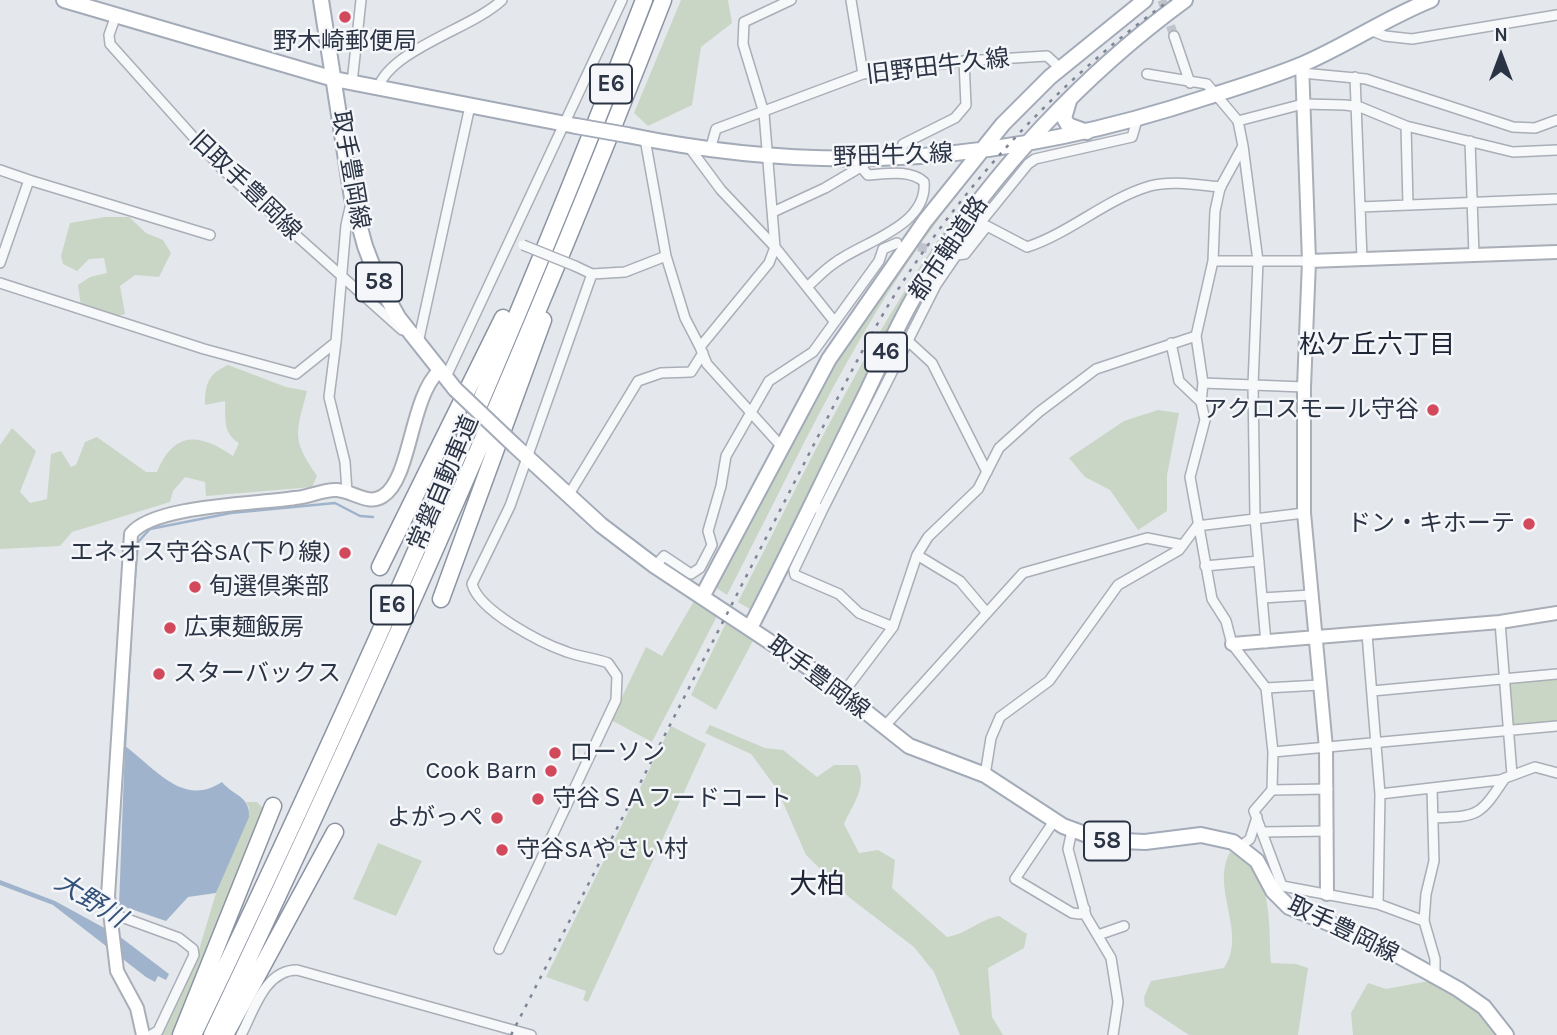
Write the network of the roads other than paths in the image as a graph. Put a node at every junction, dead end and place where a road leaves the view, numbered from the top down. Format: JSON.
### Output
{"nodes":[{"id":1,"x":64,"y":0,"type":"edge"},
{"id":2,"x":321,"y":0,"type":"edge"},
{"id":3,"x":361,"y":0,"type":"edge"},
{"id":4,"x":502,"y":0,"type":"edge"},
{"id":5,"x":622,"y":0,"type":"edge"},
{"id":6,"x":644,"y":0,"type":"edge"},
{"id":7,"x":663,"y":0,"type":"edge"},
{"id":8,"x":791,"y":0,"type":"edge"},
{"id":9,"x":851,"y":0,"type":"edge"},
{"id":10,"x":1145,"y":0,"type":"edge"},
{"id":11,"x":1185,"y":0,"type":"edge"},
{"id":12,"x":1431,"y":0,"type":"edge"},
{"id":13,"x":116,"y":15,"type":"junction"},
{"id":14,"x":1557,"y":15,"type":"edge"},
{"id":15,"x":1369,"y":29,"type":"junction"},
{"id":16,"x":1174,"y":36,"type":"tunnel mouth"},
{"id":17,"x":964,"y":61,"type":"junction"},
{"id":18,"x":1060,"y":68,"type":"junction"},
{"id":19,"x":1302,"y":69,"type":"junction"},
{"id":20,"x":863,"y":74,"type":"junction"},
{"id":21,"x":1147,"y":74,"type":"dead end"},
{"id":22,"x":1355,"y":77,"type":"junction"},
{"id":23,"x":334,"y":79,"type":"junction"},
{"id":24,"x":352,"y":83,"type":"junction"},
{"id":25,"x":1190,"y":83,"type":"junction"},
{"id":26,"x":378,"y":89,"type":"junction"},
{"id":27,"x":1217,"y":94,"type":"junction"},
{"id":28,"x":1070,"y":100,"type":"junction"},
{"id":29,"x":1303,"y":104,"type":"junction"},
{"id":30,"x":470,"y":106,"type":"junction"},
{"id":31,"x":1356,"y":106,"type":"junction"},
{"id":32,"x":764,"y":113,"type":"junction"},
{"id":33,"x":1137,"y":120,"type":"junction"},
{"id":34,"x":1557,"y":120,"type":"edge"},
{"id":35,"x":1238,"y":121,"type":"junction"},
{"id":36,"x":569,"y":124,"type":"junction"},
{"id":37,"x":1406,"y":126,"type":"junction"},
{"id":38,"x":1095,"y":132,"type":"junction"},
{"id":39,"x":645,"y":139,"type":"junction"},
{"id":40,"x":1470,"y":141,"type":"junction"},
{"id":41,"x":1028,"y":145,"type":"junction"},
{"id":42,"x":1243,"y":146,"type":"junction"},
{"id":43,"x":689,"y":147,"type":"junction"},
{"id":44,"x":710,"y":150,"type":"junction"},
{"id":45,"x":1557,"y":150,"type":"edge"},
{"id":46,"x":980,"y":152,"type":"junction"},
{"id":47,"x":768,"y":156,"type":"junction"},
{"id":48,"x":922,"y":158,"type":"junction"},
{"id":49,"x":900,"y":159,"type":"junction"},
{"id":50,"x":866,"y":163,"type":"junction"},
{"id":51,"x":577,"y":168,"type":"junction"},
{"id":52,"x":0,"y":170,"type":"edge"},
{"id":53,"x":29,"y":180,"type":"junction"},
{"id":54,"x":1221,"y":187,"type":"junction"},
{"id":55,"x":951,"y":188,"type":"junction"},
{"id":56,"x":352,"y":198,"type":"junction"},
{"id":57,"x":1557,"y":199,"type":"edge"},
{"id":58,"x":1472,"y":202,"type":"junction"},
{"id":59,"x":1408,"y":205,"type":"junction"},
{"id":60,"x":1360,"y":207,"type":"junction"},
{"id":61,"x":773,"y":212,"type":"junction"},
{"id":62,"x":573,"y":227,"type":"junction"},
{"id":63,"x":209,"y":235,"type":"dead end"},
{"id":64,"x":512,"y":241,"type":"junction"},
{"id":65,"x":897,"y":243,"type":"dead end"},
{"id":66,"x":775,"y":247,"type":"junction"},
{"id":67,"x":1557,"y":252,"type":"edge"},
{"id":68,"x":957,"y":255,"type":"junction"},
{"id":69,"x":1474,"y":255,"type":"junction"},
{"id":70,"x":666,"y":256,"type":"junction"},
{"id":71,"x":1362,"y":259,"type":"junction"},
{"id":72,"x":1213,"y":261,"type":"junction"},
{"id":73,"x":1258,"y":261,"type":"junction"},
{"id":74,"x":1309,"y":261,"type":"junction"},
{"id":75,"x":0,"y":263,"type":"edge"},
{"id":76,"x":592,"y":274,"type":"junction"},
{"id":77,"x":344,"y":278,"type":"junction"},
{"id":78,"x":0,"y":284,"type":"edge"},
{"id":79,"x":807,"y":287,"type":"junction"},
{"id":80,"x":834,"y":321,"type":"junction"},
{"id":81,"x":1196,"y":336,"type":"junction"},
{"id":82,"x":414,"y":341,"type":"junction"},
{"id":83,"x":908,"y":341,"type":"junction"},
{"id":84,"x":336,"y":342,"type":"junction"},
{"id":85,"x":1171,"y":343,"type":"junction"},
{"id":86,"x":702,"y":350,"type":"junction"},
{"id":87,"x":446,"y":379,"type":"junction"},
{"id":88,"x":1203,"y":383,"type":"junction"},
{"id":89,"x":1253,"y":385,"type":"junction"},
{"id":90,"x":1304,"y":387,"type":"junction"},
{"id":91,"x":1201,"y":402,"type":"junction"},
{"id":92,"x":751,"y":412,"type":"junction"},
{"id":93,"x":782,"y":447,"type":"junction"},
{"id":94,"x":526,"y":456,"type":"junction"},
{"id":95,"x":987,"y":472,"type":"junction"},
{"id":96,"x":347,"y":492,"type":"junction"},
{"id":97,"x":568,"y":496,"type":"junction"},
{"id":98,"x":816,"y":508,"type":"junction"},
{"id":99,"x":1304,"y":513,"type":"junction"},
{"id":100,"x":1255,"y":518,"type":"junction"},
{"id":101,"x":1197,"y":526,"type":"junction"},
{"id":102,"x":1183,"y":545,"type":"junction"},
{"id":103,"x":917,"y":555,"type":"junction"},
{"id":104,"x":1259,"y":561,"type":"junction"},
{"id":105,"x":380,"y":566,"type":"dead end"},
{"id":106,"x":655,"y":566,"type":"junction"},
{"id":107,"x":1205,"y":566,"type":"junction"},
{"id":108,"x":1311,"y":595,"type":"junction"},
{"id":109,"x":702,"y":597,"type":"junction"},
{"id":110,"x":1262,"y":598,"type":"junction"},
{"id":111,"x":441,"y":599,"type":"dead end"},
{"id":112,"x":986,"y":613,"type":"junction"},
{"id":113,"x":1557,"y":613,"type":"edge"},
{"id":114,"x":1500,"y":622,"type":"junction"},
{"id":115,"x":893,"y":627,"type":"junction"},
{"id":116,"x":750,"y":628,"type":"junction"},
{"id":117,"x":1367,"y":634,"type":"junction"},
{"id":118,"x":1315,"y":639,"type":"junction"},
{"id":119,"x":1266,"y":643,"type":"junction"},
{"id":120,"x":1232,"y":644,"type":"junction"},
{"id":121,"x":1557,"y":674,"type":"edge"},
{"id":122,"x":1504,"y":678,"type":"junction"},
{"id":123,"x":1320,"y":685,"type":"junction"},
{"id":124,"x":1266,"y":688,"type":"junction"},
{"id":125,"x":1372,"y":691,"type":"junction"},
{"id":126,"x":843,"y":694,"type":"junction"},
{"id":127,"x":1557,"y":726,"type":"edge"},
{"id":128,"x":883,"y":728,"type":"junction"},
{"id":129,"x":1508,"y":731,"type":"junction"},
{"id":130,"x":1376,"y":743,"type":"junction"},
{"id":131,"x":1326,"y":747,"type":"junction"},
{"id":132,"x":1273,"y":752,"type":"junction"},
{"id":133,"x":1557,"y":772,"type":"edge"},
{"id":134,"x":985,"y":775,"type":"junction"},
{"id":135,"x":1508,"y":777,"type":"junction"},
{"id":136,"x":1432,"y":788,"type":"junction"},
{"id":137,"x":1328,"y":789,"type":"junction"},
{"id":138,"x":1272,"y":790,"type":"junction"},
{"id":139,"x":1380,"y":794,"type":"junction"},
{"id":140,"x":273,"y":806,"type":"dead end"},
{"id":141,"x":1257,"y":817,"type":"junction"},
{"id":142,"x":1433,"y":818,"type":"junction"},
{"id":143,"x":1054,"y":821,"type":"junction"},
{"id":144,"x":1072,"y":830,"type":"junction"},
{"id":145,"x":1328,"y":831,"type":"junction"},
{"id":146,"x":335,"y":832,"type":"dead end"},
{"id":147,"x":1263,"y":832,"type":"junction"},
{"id":148,"x":1241,"y":846,"type":"junction"},
{"id":149,"x":1327,"y":894,"type":"junction"},
{"id":150,"x":1378,"y":904,"type":"junction"},
{"id":151,"x":1085,"y":909,"type":"junction"},
{"id":152,"x":109,"y":917,"type":"junction"},
{"id":153,"x":1424,"y":921,"type":"junction"},
{"id":154,"x":1124,"y":926,"type":"dead end"},
{"id":155,"x":1098,"y":935,"type":"junction"},
{"id":156,"x":499,"y":949,"type":"dead end"},
{"id":157,"x":1435,"y":976,"type":"junction"},
{"id":158,"x":144,"y":1035,"type":"edge"},
{"id":159,"x":151,"y":1035,"type":"edge"},
{"id":160,"x":181,"y":1035,"type":"edge"},
{"id":161,"x":193,"y":1035,"type":"edge"},
{"id":162,"x":212,"y":1035,"type":"edge"},
{"id":163,"x":225,"y":1035,"type":"edge"},
{"id":164,"x":241,"y":1035,"type":"edge"},
{"id":165,"x":531,"y":1035,"type":"edge"},
{"id":166,"x":1113,"y":1035,"type":"edge"},
{"id":167,"x":1506,"y":1035,"type":"edge"}],
"edges":[{"from":1,"to":13,"type":"main road","name":"野田牛久線"},
{"from":2,"to":23,"type":"main road"},
{"from":3,"to":24,"type":"street"},
{"from":4,"to":26,"type":"street"},
{"from":5,"to":36,"type":"street"},
{"from":6,"to":51,"type":"highway","name":"常磐自動車道","number":"E6"},
{"from":7,"to":62,"type":"highway","name":"常磐自動車道","number":"E6"},
{"from":8,"to":32,"type":"street"},
{"from":9,"to":20,"type":"street"},
{"from":10,"to":18,"type":"main road","name":"都市軸道路","number":"46"},
{"from":11,"to":28,"type":"main road","name":"都市軸道路","number":"46"},
{"from":12,"to":15,"type":"main road","name":"野田牛久線"},
{"from":13,"to":23,"type":"main road","name":"野田牛久線"},
{"from":13,"to":77,"type":"street","name":"旧取手豊岡線"},
{"from":14,"to":15,"type":"street"},
{"from":15,"to":19,"type":"main road","name":"野田牛久線"},
{"from":16,"to":25,"type":"street"},
{"from":17,"to":18,"type":"street","name":"旧野田牛久線"},
{"from":17,"to":20,"type":"street","name":"旧野田牛久線"},
{"from":17,"to":49,"type":"street"},
{"from":18,"to":46,"type":"main road","name":"都市軸道路","number":"46"},
{"from":19,"to":22,"type":"street"},
{"from":19,"to":27,"type":"main road","name":"野田牛久線"},
{"from":19,"to":29,"type":"street"},
{"from":20,"to":32,"type":"street","name":"旧野田牛久線"},
{"from":21,"to":25,"type":"street"},
{"from":22,"to":31,"type":"street"},
{"from":22,"to":34,"type":"street"},
{"from":23,"to":24,"type":"main road","name":"野田牛久線"},
{"from":23,"to":56,"type":"main road","name":"取手豊岡線","number":"58"},
{"from":24,"to":26,"type":"main road","name":"野田牛久線"},
{"from":25,"to":27,"type":"street"},
{"from":26,"to":30,"type":"main road","name":"野田牛久線"},
{"from":27,"to":33,"type":"main road","name":"野田牛久線"},
{"from":27,"to":35,"type":"street"},
{"from":28,"to":38,"type":"main road"},
{"from":28,"to":41,"type":"main road","name":"都市軸道路","number":"46"},
{"from":29,"to":31,"type":"street"},
{"from":29,"to":35,"type":"street"},
{"from":29,"to":74,"type":"street"},
{"from":30,"to":36,"type":"main road","name":"野田牛久線"},
{"from":30,"to":82,"type":"street"},
{"from":31,"to":37,"type":"street"},
{"from":31,"to":60,"type":"street"},
{"from":32,"to":44,"type":"street","name":"旧野田牛久線"},
{"from":32,"to":47,"type":"street"},
{"from":33,"to":38,"type":"main road","name":"野田牛久線"},
{"from":33,"to":68,"type":"street"},
{"from":35,"to":42,"type":"street"},
{"from":36,"to":39,"type":"main road","name":"野田牛久線","bridge":true},
{"from":36,"to":64,"type":"street"},
{"from":37,"to":40,"type":"street"},
{"from":37,"to":59,"type":"street"},
{"from":38,"to":41,"type":"main road","name":"野田牛久線"},
{"from":39,"to":43,"type":"main road","name":"野田牛久線"},
{"from":39,"to":70,"type":"street"},
{"from":40,"to":45,"type":"street"},
{"from":40,"to":58,"type":"street"},
{"from":41,"to":46,"type":"main road","name":"野田牛久線"},
{"from":41,"to":98,"type":"main road","name":"都市軸道路","number":"46"},
{"from":42,"to":54,"type":"street"},
{"from":42,"to":73,"type":"street"},
{"from":43,"to":44,"type":"main road","name":"野田牛久線"},
{"from":43,"to":66,"type":"street"},
{"from":44,"to":47,"type":"main road","name":"野田牛久線"},
{"from":46,"to":48,"type":"main road","name":"野田牛久線"},
{"from":46,"to":55,"type":"main road","name":"都市軸道路","number":"46"},
{"from":47,"to":50,"type":"main road","name":"野田牛久線"},
{"from":47,"to":61,"type":"street"},
{"from":48,"to":49,"type":"main road","name":"野田牛久線"},
{"from":48,"to":55,"type":"main road"},
{"from":49,"to":50,"type":"main road","name":"野田牛久線"},
{"from":50,"to":61,"type":"street"},
{"from":50,"to":79,"type":"street"},
{"from":51,"to":105,"type":"highway"},
{"from":51,"to":161,"type":"highway","name":"常磐自動車道","number":"E6"},
{"from":52,"to":53,"type":"street"},
{"from":53,"to":63,"type":"street"},
{"from":53,"to":75,"type":"street"},
{"from":54,"to":68,"type":"street"},
{"from":54,"to":72,"type":"street"},
{"from":55,"to":93,"type":"main road","name":"都市軸道路","number":"46"},
{"from":56,"to":77,"type":"street"},
{"from":56,"to":82,"type":"main road","name":"取手豊岡線","number":"58"},
{"from":57,"to":58,"type":"street"},
{"from":58,"to":59,"type":"street"},
{"from":58,"to":69,"type":"street"},
{"from":59,"to":60,"type":"street"},
{"from":60,"to":71,"type":"street"},
{"from":61,"to":66,"type":"street"},
{"from":62,"to":111,"type":"highway"},
{"from":62,"to":162,"type":"highway","name":"常磐自動車道","number":"E6"},
{"from":64,"to":76,"type":"street","bridge":true},
{"from":64,"to":87,"type":"street"},
{"from":65,"to":80,"type":"street"},
{"from":66,"to":79,"type":"street"},
{"from":66,"to":86,"type":"street"},
{"from":67,"to":69,"type":"street"},
{"from":68,"to":83,"type":"street"},
{"from":69,"to":71,"type":"street"},
{"from":70,"to":76,"type":"street"},
{"from":70,"to":86,"type":"street"},
{"from":71,"to":74,"type":"street"},
{"from":72,"to":73,"type":"street"},
{"from":72,"to":81,"type":"street"},
{"from":73,"to":74,"type":"street"},
{"from":73,"to":89,"type":"street"},
{"from":74,"to":90,"type":"street"},
{"from":76,"to":94,"type":"street"},
{"from":77,"to":82,"type":"street","name":"旧取手豊岡線"},
{"from":77,"to":84,"type":"street"},
{"from":78,"to":84,"type":"street"},
{"from":79,"to":80,"type":"street"},
{"from":80,"to":92,"type":"street"},
{"from":81,"to":85,"type":"street"},
{"from":81,"to":88,"type":"street"},
{"from":82,"to":87,"type":"main road","name":"取手豊岡線","number":"58"},
{"from":83,"to":95,"type":"street"},
{"from":83,"to":98,"type":"street"},
{"from":84,"to":96,"type":"street"},
{"from":85,"to":91,"type":"street"},
{"from":85,"to":95,"type":"street"},
{"from":86,"to":92,"type":"street"},
{"from":86,"to":97,"type":"street"},
{"from":87,"to":94,"type":"main road","name":"取手豊岡線","number":"58","bridge":true},
{"from":87,"to":96,"type":"street"},
{"from":88,"to":89,"type":"street"},
{"from":88,"to":91,"type":"street"},
{"from":89,"to":90,"type":"street"},
{"from":89,"to":100,"type":"street"},
{"from":90,"to":99,"type":"street"},
{"from":91,"to":101,"type":"street"},
{"from":92,"to":93,"type":"street"},
{"from":92,"to":106,"type":"street"},
{"from":93,"to":109,"type":"main road","name":"都市軸道路","number":"46"},
{"from":94,"to":97,"type":"main road","name":"取手豊岡線","number":"58"},
{"from":94,"to":156,"type":"street"},
{"from":95,"to":103,"type":"street"},
{"from":96,"to":152,"type":"street"},
{"from":97,"to":106,"type":"main road","name":"取手豊岡線","number":"58"},
{"from":98,"to":115,"type":"street"},
{"from":98,"to":116,"type":"main road","name":"都市軸道路","number":"46"},
{"from":99,"to":100,"type":"street"},
{"from":99,"to":108,"type":"street"},
{"from":100,"to":101,"type":"street"},
{"from":100,"to":104,"type":"street"},
{"from":101,"to":102,"type":"street"},
{"from":101,"to":107,"type":"street"},
{"from":102,"to":112,"type":"street"},
{"from":102,"to":134,"type":"street"},
{"from":103,"to":112,"type":"street"},
{"from":103,"to":115,"type":"street"},
{"from":104,"to":107,"type":"street"},
{"from":104,"to":110,"type":"street"},
{"from":106,"to":109,"type":"main road","name":"取手豊岡線","number":"58"},
{"from":107,"to":120,"type":"street"},
{"from":108,"to":110,"type":"street"},
{"from":108,"to":118,"type":"street"},
{"from":109,"to":116,"type":"main road","name":"取手豊岡線","number":"58"},
{"from":110,"to":119,"type":"street"},
{"from":112,"to":128,"type":"street"},
{"from":113,"to":114,"type":"street"},
{"from":114,"to":117,"type":"street"},
{"from":114,"to":122,"type":"street"},
{"from":115,"to":126,"type":"street"},
{"from":116,"to":126,"type":"main road","name":"取手豊岡線","number":"58"},
{"from":117,"to":118,"type":"street"},
{"from":117,"to":125,"type":"street"},
{"from":118,"to":119,"type":"street"},
{"from":118,"to":123,"type":"street"},
{"from":119,"to":120,"type":"street"},
{"from":120,"to":124,"type":"street"},
{"from":121,"to":122,"type":"street"},
{"from":122,"to":125,"type":"street"},
{"from":122,"to":129,"type":"street"},
{"from":123,"to":124,"type":"street"},
{"from":123,"to":131,"type":"street"},
{"from":124,"to":132,"type":"street"},
{"from":125,"to":130,"type":"street"},
{"from":126,"to":128,"type":"main road","name":"取手豊岡線","number":"58"},
{"from":127,"to":129,"type":"street"},
{"from":128,"to":134,"type":"main road","name":"取手豊岡線","number":"58"},
{"from":129,"to":130,"type":"street"},
{"from":129,"to":135,"type":"street"},
{"from":130,"to":131,"type":"street"},
{"from":130,"to":139,"type":"street"},
{"from":131,"to":132,"type":"street"},
{"from":131,"to":137,"type":"street"},
{"from":132,"to":138,"type":"street"},
{"from":133,"to":135,"type":"street"},
{"from":134,"to":143,"type":"main road","name":"取手豊岡線","number":"58"},
{"from":135,"to":136,"type":"street"},
{"from":135,"to":142,"type":"street"},
{"from":136,"to":139,"type":"street"},
{"from":136,"to":142,"type":"street"},
{"from":137,"to":138,"type":"street"},
{"from":137,"to":145,"type":"street"},
{"from":138,"to":141,"type":"street"},
{"from":139,"to":150,"type":"street"},
{"from":140,"to":160,"type":"highway"},
{"from":141,"to":147,"type":"street"},
{"from":141,"to":148,"type":"street"},
{"from":142,"to":153,"type":"street"},
{"from":143,"to":144,"type":"main road","name":"取手豊岡線","number":"58"},
{"from":143,"to":151,"type":"street"},
{"from":144,"to":148,"type":"main road","name":"取手豊岡線","number":"58"},
{"from":144,"to":151,"type":"street"},
{"from":145,"to":147,"type":"street"},
{"from":145,"to":149,"type":"street"},
{"from":146,"to":163,"type":"highway"},
{"from":147,"to":149,"type":"street"},
{"from":148,"to":157,"type":"main road","name":"取手豊岡線"},
{"from":149,"to":150,"type":"street"},
{"from":150,"to":153,"type":"street"},
{"from":151,"to":155,"type":"street"},
{"from":152,"to":158,"type":"street"},
{"from":152,"to":159,"type":"street"},
{"from":153,"to":157,"type":"street"},
{"from":154,"to":155,"type":"street"},
{"from":155,"to":166,"type":"street"},
{"from":157,"to":167,"type":"main road","name":"取手豊岡線"},
{"from":164,"to":165,"type":"street"}]}
